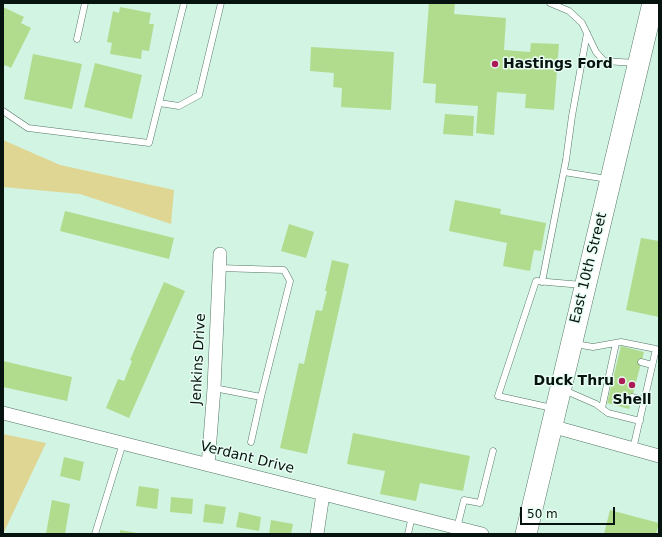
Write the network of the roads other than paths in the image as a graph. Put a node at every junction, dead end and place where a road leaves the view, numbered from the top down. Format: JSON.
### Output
{"nodes":[{"id":1,"x":85,"y":3,"type":"edge"},
{"id":2,"x":184,"y":3,"type":"edge"},
{"id":3,"x":221,"y":3,"type":"edge"},
{"id":4,"x":550,"y":3,"type":"edge"},
{"id":5,"x":653,"y":3,"type":"edge"},
{"id":6,"x":587,"y":33,"type":"junction"},
{"id":7,"x":77,"y":40,"type":"dead end"},
{"id":8,"x":638,"y":64,"type":"junction"},
{"id":9,"x":159,"y":104,"type":"junction"},
{"id":10,"x":3,"y":111,"type":"edge"},
{"id":11,"x":564,"y":172,"type":"junction"},
{"id":12,"x":610,"y":180,"type":"junction"},
{"id":13,"x":220,"y":254,"type":"dead end"},
{"id":14,"x":219,"y":268,"type":"junction"},
{"id":15,"x":542,"y":282,"type":"junction"},
{"id":16,"x":585,"y":286,"type":"junction"},
{"id":17,"x":571,"y":343,"type":"junction"},
{"id":18,"x":616,"y":343,"type":"junction"},
{"id":19,"x":641,"y":362,"type":"dead end"},
{"id":20,"x":652,"y":365,"type":"junction"},
{"id":21,"x":214,"y":388,"type":"junction"},
{"id":22,"x":560,"y":389,"type":"junction"},
{"id":23,"x":261,"y":397,"type":"junction"},
{"id":24,"x":632,"y":397,"type":"dead end"},
{"id":25,"x":644,"y":400,"type":"junction"},
{"id":26,"x":602,"y":408,"type":"junction"},
{"id":27,"x":3,"y":413,"type":"edge"},
{"id":28,"x":553,"y":417,"type":"junction"},
{"id":29,"x":640,"y":421,"type":"junction"},
{"id":30,"x":251,"y":442,"type":"dead end"},
{"id":31,"x":123,"y":444,"type":"junction"},
{"id":32,"x":633,"y":449,"type":"junction"},
{"id":33,"x":493,"y":452,"type":"dead end"},
{"id":34,"x":659,"y":456,"type":"edge"},
{"id":35,"x":208,"y":465,"type":"junction"},
{"id":36,"x":324,"y":494,"type":"junction"},
{"id":37,"x":412,"y":516,"type":"junction"},
{"id":38,"x":457,"y":528,"type":"junction"},
{"id":39,"x":95,"y":534,"type":"edge"},
{"id":40,"x":317,"y":534,"type":"edge"},
{"id":41,"x":408,"y":534,"type":"edge"},
{"id":42,"x":482,"y":534,"type":"edge"},
{"id":43,"x":526,"y":534,"type":"edge"}],
"edges":[{"from":1,"to":7,"type":"lane"},
{"from":2,"to":9,"type":"lane"},
{"from":3,"to":9,"type":"lane"},
{"from":4,"to":6,"type":"lane"},
{"from":5,"to":8,"type":"main road","name":"East 10th Street"},
{"from":6,"to":8,"type":"lane"},
{"from":6,"to":11,"type":"lane"},
{"from":8,"to":12,"type":"main road","name":"East 10th Street"},
{"from":9,"to":10,"type":"lane"},
{"from":11,"to":12,"type":"lane"},
{"from":11,"to":15,"type":"lane"},
{"from":12,"to":16,"type":"main road","name":"East 10th Street"},
{"from":13,"to":14,"type":"street","name":"Jenkins Drive"},
{"from":14,"to":21,"type":"street","name":"Jenkins Drive"},
{"from":14,"to":23,"type":"lane"},
{"from":15,"to":16,"type":"lane"},
{"from":15,"to":28,"type":"lane"},
{"from":16,"to":17,"type":"main road","name":"East 10th Street"},
{"from":17,"to":18,"type":"lane"},
{"from":17,"to":22,"type":"main road","name":"East 10th Street"},
{"from":18,"to":20,"type":"lane"},
{"from":18,"to":26,"type":"lane"},
{"from":19,"to":20,"type":"lane"},
{"from":20,"to":25,"type":"lane"},
{"from":21,"to":23,"type":"lane"},
{"from":21,"to":35,"type":"street","name":"Jenkins Drive"},
{"from":22,"to":26,"type":"lane"},
{"from":22,"to":28,"type":"main road","name":"East 10th Street"},
{"from":23,"to":30,"type":"lane"},
{"from":24,"to":25,"type":"lane"},
{"from":25,"to":29,"type":"lane"},
{"from":26,"to":29,"type":"lane"},
{"from":27,"to":31,"type":"street","name":"Verdant Drive"},
{"from":28,"to":32,"type":"street"},
{"from":28,"to":43,"type":"main road","name":"East 10th Street"},
{"from":29,"to":32,"type":"lane"},
{"from":31,"to":35,"type":"street","name":"Verdant Drive"},
{"from":31,"to":39,"type":"lane"},
{"from":32,"to":34,"type":"street"},
{"from":33,"to":38,"type":"lane"},
{"from":35,"to":36,"type":"street","name":"Verdant Drive"},
{"from":36,"to":37,"type":"street","name":"Verdant Drive"},
{"from":36,"to":40,"type":"street"},
{"from":37,"to":38,"type":"street","name":"Verdant Drive"},
{"from":37,"to":41,"type":"lane"},
{"from":38,"to":42,"type":"street","name":"Verdant Drive"}]}
